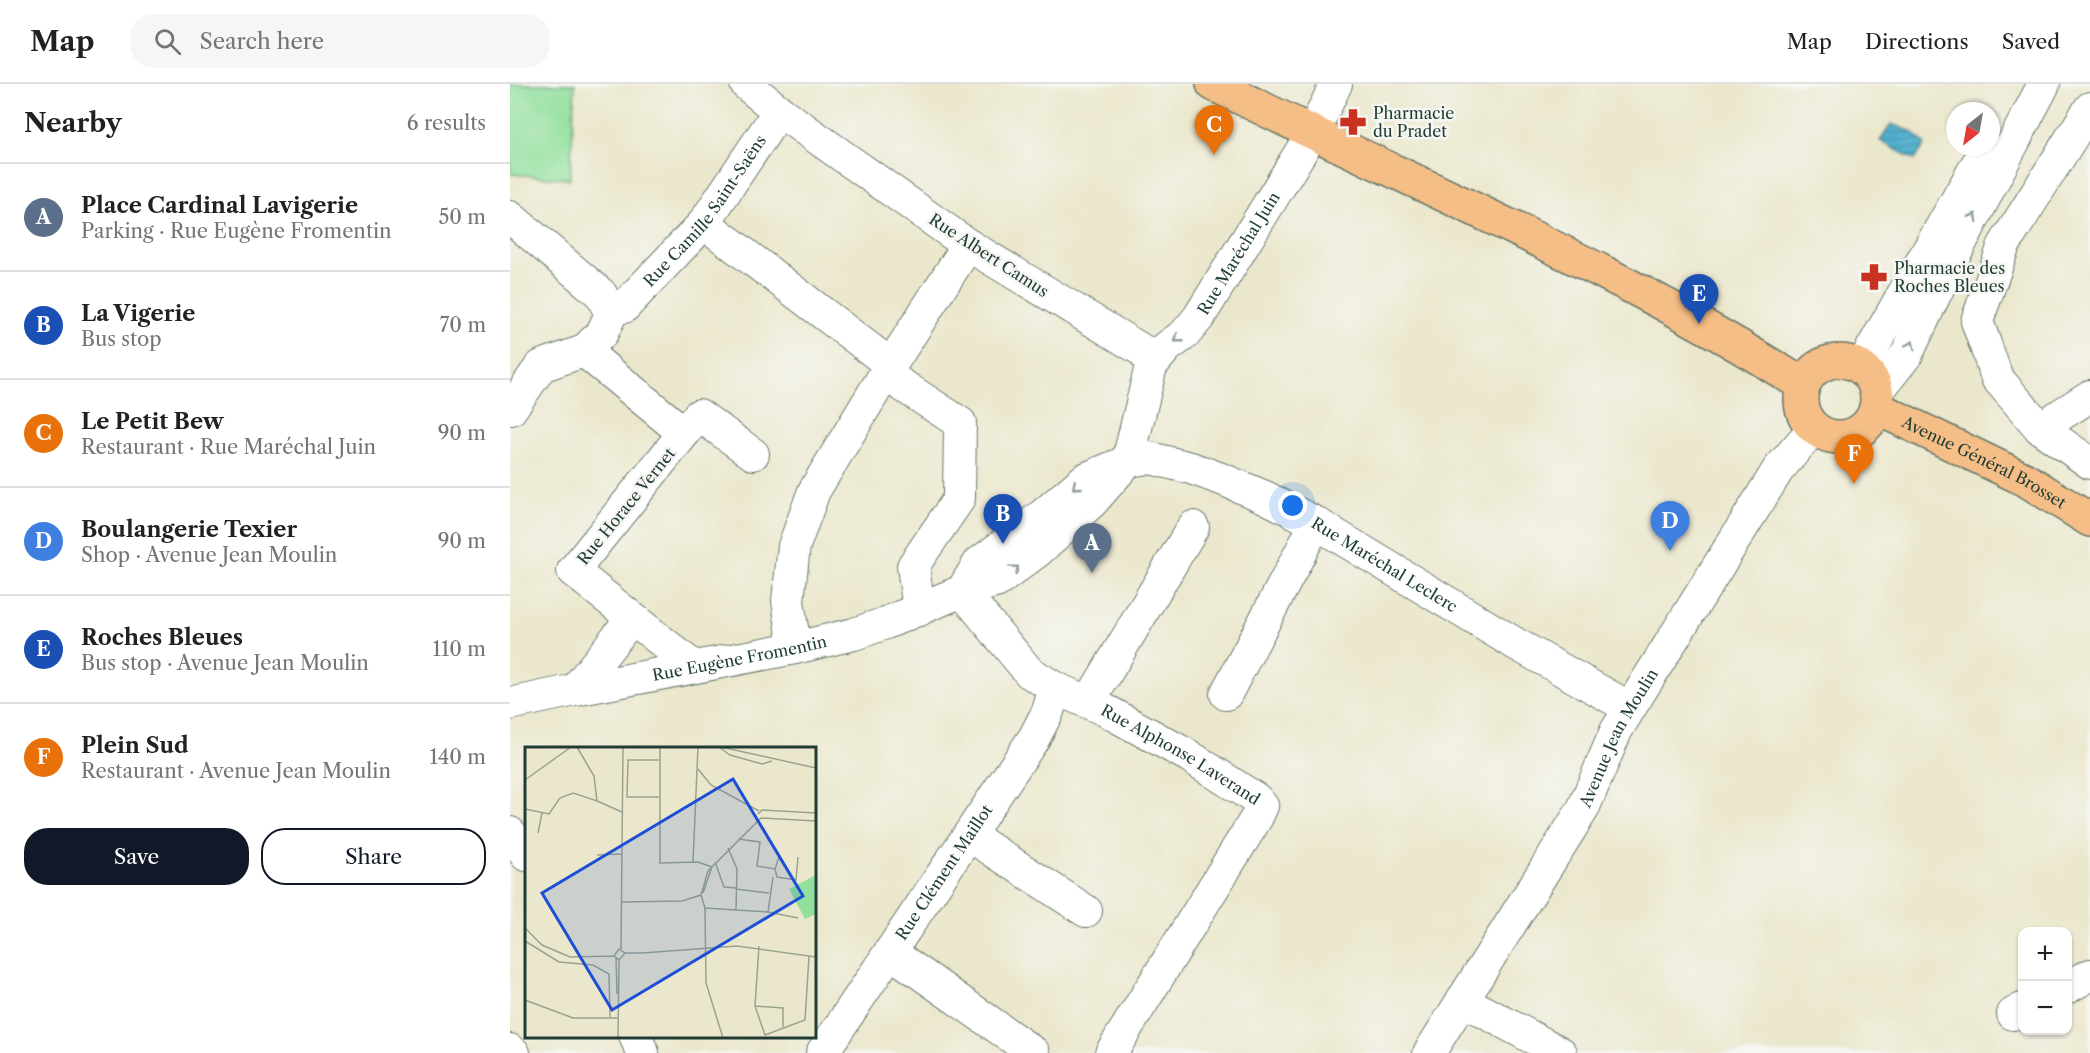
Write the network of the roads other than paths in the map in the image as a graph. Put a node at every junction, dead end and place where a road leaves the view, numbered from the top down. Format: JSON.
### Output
{"nodes":[{"id":1,"x":746,"y":84,"type":"edge"},
{"id":2,"x":1213,"y":84,"type":"edge"},
{"id":3,"x":1336,"y":84,"type":"edge"},
{"id":4,"x":2026,"y":84,"type":"edge"},
{"id":5,"x":2044,"y":84,"type":"edge"},
{"id":6,"x":2090,"y":108,"type":"edge"},
{"id":7,"x":779,"y":111,"type":"junction"},
{"id":8,"x":2000,"y":126,"type":"edge"},
{"id":9,"x":1313,"y":132,"type":"junction"},
{"id":10,"x":1984,"y":156,"type":"edge"},
{"id":11,"x":510,"y":217,"type":"edge"},
{"id":12,"x":704,"y":223,"type":"junction"},
{"id":13,"x":968,"y":245,"type":"junction"},
{"id":14,"x":1935,"y":263,"type":"junction"},
{"id":15,"x":617,"y":310,"type":"junction"},
{"id":16,"x":584,"y":351,"type":"junction"},
{"id":17,"x":1152,"y":366,"type":"junction"},
{"id":18,"x":888,"y":370,"type":"junction"},
{"id":19,"x":1803,"y":385,"type":"junction"},
{"id":20,"x":1871,"y":389,"type":"junction"},
{"id":21,"x":2090,"y":396,"type":"edge"},
{"id":22,"x":510,"y":409,"type":"edge"},
{"id":23,"x":1814,"y":428,"type":"junction"},
{"id":24,"x":2040,"y":428,"type":"junction"},
{"id":25,"x":684,"y":433,"type":"junction"},
{"id":26,"x":753,"y":454,"type":"dead end"},
{"id":27,"x":1128,"y":461,"type":"junction"},
{"id":28,"x":2090,"y":463,"type":"edge"},
{"id":29,"x":2090,"y":520,"type":"edge"},
{"id":30,"x":1316,"y":523,"type":"junction"},
{"id":31,"x":1194,"y":527,"type":"dead end"},
{"id":32,"x":962,"y":591,"type":"junction"},
{"id":33,"x":919,"y":610,"type":"junction"},
{"id":34,"x":632,"y":618,"type":"junction"},
{"id":35,"x":795,"y":648,"type":"junction"},
{"id":36,"x":694,"y":667,"type":"junction"},
{"id":37,"x":1055,"y":688,"type":"junction"},
{"id":38,"x":575,"y":690,"type":"junction"},
{"id":39,"x":1226,"y":694,"type":"dead end"},
{"id":40,"x":1089,"y":702,"type":"junction"},
{"id":41,"x":510,"y":704,"type":"edge"},
{"id":42,"x":1630,"y":708,"type":"junction"},
{"id":43,"x":969,"y":835,"type":"junction"},
{"id":44,"x":1086,"y":911,"type":"dead end"},
{"id":45,"x":890,"y":952,"type":"junction"},
{"id":46,"x":2090,"y":975,"type":"edge"},
{"id":47,"x":2072,"y":984,"type":"edge"},
{"id":48,"x":1462,"y":1000,"type":"junction"},
{"id":49,"x":636,"y":1038,"type":"edge"},
{"id":50,"x":510,"y":1050,"type":"edge"},
{"id":51,"x":514,"y":1053,"type":"edge"},
{"id":52,"x":643,"y":1053,"type":"edge"},
{"id":53,"x":822,"y":1053,"type":"edge"},
{"id":54,"x":1034,"y":1053,"type":"edge"},
{"id":55,"x":1111,"y":1053,"type":"edge"},
{"id":56,"x":1429,"y":1053,"type":"edge"},
{"id":57,"x":1561,"y":1053,"type":"edge"}],
"edges":[{"from":1,"to":7,"type":"street","name":"Rue Albert Camus"},
{"from":2,"to":9,"type":"main road"},
{"from":3,"to":9,"type":"street","name":"Rue Maréchal Juin"},
{"from":4,"to":8,"type":"street"},
{"from":14,"to":5,"type":"street","one_way":true},
{"from":6,"to":24,"type":"street"},
{"from":7,"to":12,"type":"street","name":"Rue Camille Saint-Saëns"},
{"from":7,"to":13,"type":"street","name":"Rue Albert Camus"},
{"from":9,"to":17,"type":"street","name":"Rue Maréchal Juin","one_way":true},
{"from":9,"to":19,"type":"main road"},
{"from":10,"to":14,"type":"street"},
{"from":11,"to":15,"type":"street"},
{"from":12,"to":15,"type":"street","name":"Rue Camille Saint-Saëns"},
{"from":12,"to":18,"type":"street"},
{"from":13,"to":17,"type":"street","name":"Rue Albert Camus"},
{"from":13,"to":18,"type":"street"},
{"from":14,"to":20,"type":"street"},
{"from":15,"to":16,"type":"street"},
{"from":16,"to":22,"type":"street"},
{"from":16,"to":25,"type":"street","name":"Rue Horace Vernet"},
{"from":17,"to":27,"type":"street"},
{"from":18,"to":33,"type":"street"},
{"from":18,"to":35,"type":"street"},
{"from":19,"to":20,"type":"main road"},
{"from":19,"to":23,"type":"main road"},
{"from":20,"to":23,"type":"main road"},
{"from":20,"to":29,"type":"main road","name":"Avenue Général Brosset"},
{"from":21,"to":24,"type":"street"},
{"from":23,"to":42,"type":"street","name":"Avenue Jean Moulin"},
{"from":24,"to":28,"type":"street"},
{"from":25,"to":26,"type":"street","name":"Rue Horace Vernet"},
{"from":25,"to":34,"type":"street","name":"Rue Horace Vernet"},
{"from":27,"to":30,"type":"street","name":"Rue Maréchal Leclerc"},
{"from":27,"to":32,"type":"street"},
{"from":30,"to":39,"type":"street"},
{"from":30,"to":42,"type":"street","name":"Rue Maréchal Leclerc"},
{"from":31,"to":40,"type":"street"},
{"from":32,"to":33,"type":"street","name":"Rue Eugène Fromentin"},
{"from":32,"to":37,"type":"street","name":"Rue Alphonse Laverand"},
{"from":33,"to":35,"type":"street","name":"Rue Eugène Fromentin"},
{"from":34,"to":36,"type":"street","name":"Rue Horace Vernet"},
{"from":34,"to":38,"type":"street"},
{"from":35,"to":36,"type":"street","name":"Rue Eugène Fromentin"},
{"from":36,"to":38,"type":"street","name":"Rue Eugène Fromentin"},
{"from":37,"to":40,"type":"street","name":"Rue Alphonse Laverand"},
{"from":37,"to":43,"type":"street","name":"Rue Clément Maillot"},
{"from":38,"to":41,"type":"street","name":"Rue Eugène Fromentin"},
{"from":40,"to":55,"type":"street","name":"Rue Alphonse Laverand"},
{"from":42,"to":48,"type":"street","name":"Avenue Jean Moulin"},
{"from":43,"to":44,"type":"street"},
{"from":43,"to":45,"type":"street","name":"Rue Clément Maillot"},
{"from":45,"to":53,"type":"street","name":"Rue Clément Maillot"},
{"from":45,"to":54,"type":"street"},
{"from":46,"to":47,"type":"street"},
{"from":48,"to":56,"type":"street","name":"Avenue Jean Moulin"},
{"from":48,"to":57,"type":"street"},
{"from":49,"to":52,"type":"street"},
{"from":50,"to":51,"type":"street"}]}
